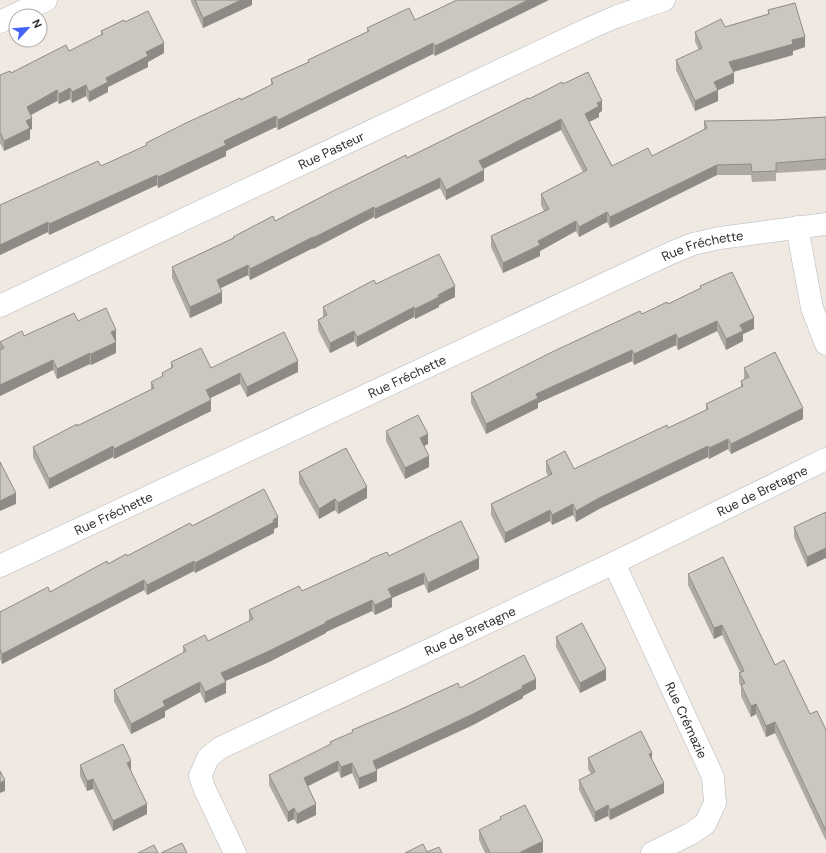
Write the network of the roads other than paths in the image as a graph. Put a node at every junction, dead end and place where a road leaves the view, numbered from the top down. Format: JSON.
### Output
{"nodes":[{"id":1,"x":46,"y":0,"type":"edge"},
{"id":2,"x":664,"y":0,"type":"edge"},
{"id":3,"x":0,"y":22,"type":"edge"},
{"id":4,"x":826,"y":224,"type":"edge"},
{"id":5,"x":796,"y":227,"type":"junction"},
{"id":6,"x":0,"y":306,"type":"edge"},
{"id":7,"x":826,"y":344,"type":"edge"},
{"id":8,"x":826,"y":459,"type":"edge"},
{"id":9,"x":614,"y":563,"type":"junction"},
{"id":10,"x":0,"y":566,"type":"edge"},
{"id":11,"x":235,"y":853,"type":"edge"},
{"id":12,"x":652,"y":853,"type":"edge"}],
"edges":[{"from":1,"to":3,"type":"street"},
{"from":2,"to":6,"type":"street","name":"Rue Pasteur"},
{"from":4,"to":5,"type":"street","name":"Rue Fréchette"},
{"from":5,"to":7,"type":"street"},
{"from":5,"to":10,"type":"street","name":"Rue Fréchette"},
{"from":8,"to":9,"type":"street","name":"Rue de Bretagne"},
{"from":9,"to":11,"type":"street","name":"Rue de Bretagne"},
{"from":9,"to":12,"type":"street","name":"Rue Crémazie"}]}
